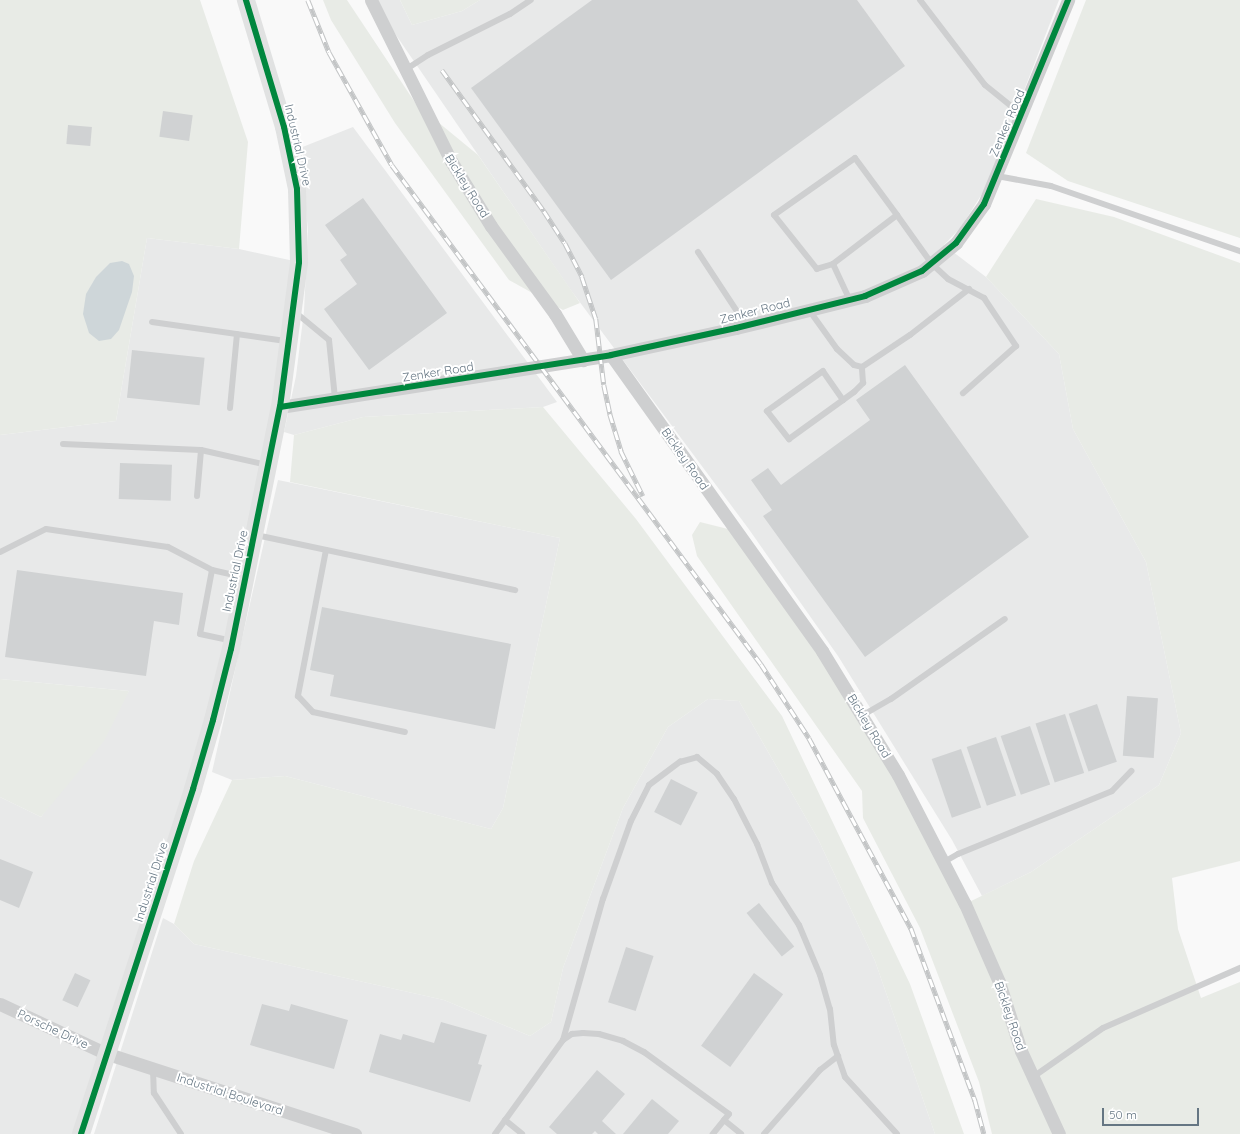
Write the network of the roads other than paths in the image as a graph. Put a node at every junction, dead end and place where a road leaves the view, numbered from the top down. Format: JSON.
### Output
{"nodes":[{"id":1,"x":246,"y":0,"type":"edge"},
{"id":2,"x":371,"y":0,"type":"edge"},
{"id":3,"x":531,"y":0,"type":"edge"},
{"id":4,"x":920,"y":0,"type":"edge"},
{"id":5,"x":1068,"y":0,"type":"edge"},
{"id":6,"x":404,"y":70,"type":"junction"},
{"id":7,"x":1022,"y":115,"type":"junction"},
{"id":8,"x":997,"y":176,"type":"junction"},
{"id":9,"x":897,"y":215,"type":"junction"},
{"id":10,"x":1240,"y":251,"type":"edge"},
{"id":11,"x":698,"y":252,"type":"dead end"},
{"id":12,"x":833,"y":264,"type":"junction"},
{"id":13,"x":932,"y":264,"type":"junction"},
{"id":14,"x":969,"y":289,"type":"junction"},
{"id":15,"x":849,"y":299,"type":"junction"},
{"id":16,"x":809,"y":310,"type":"junction"},
{"id":17,"x":294,"y":311,"type":"junction"},
{"id":18,"x":152,"y":322,"type":"dead end"},
{"id":19,"x":746,"y":325,"type":"junction"},
{"id":20,"x":237,"y":334,"type":"junction"},
{"id":21,"x":290,"y":341,"type":"junction"},
{"id":22,"x":611,"y":355,"type":"junction"},
{"id":23,"x":583,"y":360,"type":"junction"},
{"id":24,"x":862,"y":366,"type":"junction"},
{"id":25,"x":963,"y":393,"type":"dead end"},
{"id":26,"x":335,"y":399,"type":"junction"},
{"id":27,"x":843,"y":400,"type":"junction"},
{"id":28,"x":280,"y":407,"type":"junction"},
{"id":29,"x":230,"y":408,"type":"dead end"},
{"id":30,"x":63,"y":444,"type":"dead end"},
{"id":31,"x":201,"y":450,"type":"junction"},
{"id":32,"x":268,"y":465,"type":"junction"},
{"id":33,"x":197,"y":496,"type":"dead end"},
{"id":34,"x":254,"y":535,"type":"junction"},
{"id":35,"x":326,"y":550,"type":"junction"},
{"id":36,"x":0,"y":552,"type":"edge"},
{"id":37,"x":212,"y":570,"type":"junction"},
{"id":38,"x":245,"y":577,"type":"junction"},
{"id":39,"x":515,"y":590,"type":"dead end"},
{"id":40,"x":1005,"y":619,"type":"dead end"},
{"id":41,"x":232,"y":641,"type":"junction"},
{"id":42,"x":863,"y":715,"type":"junction"},
{"id":43,"x":405,"y":732,"type":"dead end"},
{"id":44,"x":1131,"y":770,"type":"dead end"},
{"id":45,"x":944,"y":862,"type":"junction"},
{"id":46,"x":1240,"y":968,"type":"edge"},
{"id":47,"x":0,"y":1004,"type":"edge"},
{"id":48,"x":563,"y":1040,"type":"junction"},
{"id":49,"x":105,"y":1053,"type":"junction"},
{"id":50,"x":838,"y":1056,"type":"junction"},
{"id":51,"x":153,"y":1069,"type":"junction"},
{"id":52,"x":1033,"y":1077,"type":"junction"},
{"id":53,"x":505,"y":1120,"type":"junction"},
{"id":54,"x":724,"y":1120,"type":"junction"},
{"id":55,"x":81,"y":1134,"type":"edge"},
{"id":56,"x":181,"y":1134,"type":"edge"},
{"id":57,"x":355,"y":1134,"type":"edge"},
{"id":58,"x":495,"y":1134,"type":"edge"},
{"id":59,"x":522,"y":1134,"type":"edge"},
{"id":60,"x":713,"y":1134,"type":"edge"},
{"id":61,"x":741,"y":1134,"type":"edge"},
{"id":62,"x":764,"y":1134,"type":"edge"},
{"id":63,"x":897,"y":1134,"type":"edge"},
{"id":64,"x":1058,"y":1134,"type":"edge"}],
"edges":[{"from":1,"to":17,"type":"street","name":"Industrial Drive"},
{"from":2,"to":6,"type":"street","name":"Bickley Road"},
{"from":3,"to":6,"type":"lane"},
{"from":4,"to":7,"type":"lane"},
{"from":5,"to":7,"type":"street","name":"Zenker Road"},
{"from":6,"to":23,"type":"street","name":"Bickley Road"},
{"from":7,"to":8,"type":"street","name":"Zenker Road"},
{"from":8,"to":10,"type":"lane"},
{"from":8,"to":13,"type":"street","name":"Zenker Road"},
{"from":9,"to":12,"type":"lane"},
{"from":9,"to":12,"type":"lane"},
{"from":9,"to":13,"type":"lane"},
{"from":11,"to":19,"type":"lane"},
{"from":12,"to":15,"type":"lane"},
{"from":13,"to":14,"type":"lane"},
{"from":13,"to":15,"type":"street","name":"Zenker Road"},
{"from":14,"to":24,"type":"lane"},
{"from":14,"to":25,"type":"lane"},
{"from":15,"to":16,"type":"street","name":"Zenker Road"},
{"from":16,"to":19,"type":"street","name":"Zenker Road"},
{"from":16,"to":24,"type":"lane"},
{"from":17,"to":21,"type":"street","name":"Industrial Drive"},
{"from":17,"to":26,"type":"lane"},
{"from":18,"to":20,"type":"lane"},
{"from":19,"to":22,"type":"street","name":"Zenker Road"},
{"from":20,"to":21,"type":"lane"},
{"from":20,"to":29,"type":"lane"},
{"from":21,"to":28,"type":"street","name":"Industrial Drive"},
{"from":22,"to":23,"type":"street","name":"Zenker Road"},
{"from":22,"to":42,"type":"street","name":"Bickley Road"},
{"from":23,"to":26,"type":"street","name":"Zenker Road"},
{"from":24,"to":27,"type":"lane"},
{"from":26,"to":28,"type":"street","name":"Zenker Road"},
{"from":27,"to":27,"type":"lane"},
{"from":28,"to":32,"type":"street","name":"Industrial Drive"},
{"from":30,"to":31,"type":"lane"},
{"from":31,"to":32,"type":"lane"},
{"from":31,"to":33,"type":"lane"},
{"from":32,"to":34,"type":"street","name":"Industrial Drive"},
{"from":34,"to":35,"type":"lane"},
{"from":34,"to":38,"type":"street","name":"Industrial Drive"},
{"from":35,"to":39,"type":"lane"},
{"from":35,"to":43,"type":"lane"},
{"from":36,"to":37,"type":"lane"},
{"from":37,"to":38,"type":"lane"},
{"from":37,"to":41,"type":"lane"},
{"from":38,"to":41,"type":"street","name":"Industrial Drive"},
{"from":40,"to":42,"type":"lane"},
{"from":41,"to":49,"type":"street","name":"Industrial Drive"},
{"from":42,"to":45,"type":"street","name":"Bickley Road"},
{"from":44,"to":45,"type":"lane"},
{"from":45,"to":52,"type":"street","name":"Bickley Road"},
{"from":46,"to":52,"type":"lane"},
{"from":47,"to":49,"type":"street","name":"Porsche Drive"},
{"from":48,"to":50,"type":"lane"},
{"from":48,"to":53,"type":"lane"},
{"from":48,"to":54,"type":"lane"},
{"from":49,"to":51,"type":"street","name":"Industrial Boulevard"},
{"from":49,"to":55,"type":"street","name":"Industrial Drive"},
{"from":50,"to":62,"type":"lane"},
{"from":50,"to":63,"type":"lane"},
{"from":51,"to":56,"type":"lane"},
{"from":51,"to":57,"type":"street","name":"Industrial Boulevard"},
{"from":52,"to":64,"type":"street","name":"Bickley Road"},
{"from":53,"to":58,"type":"lane"},
{"from":53,"to":59,"type":"lane"},
{"from":54,"to":60,"type":"lane"},
{"from":54,"to":61,"type":"lane"}]}
